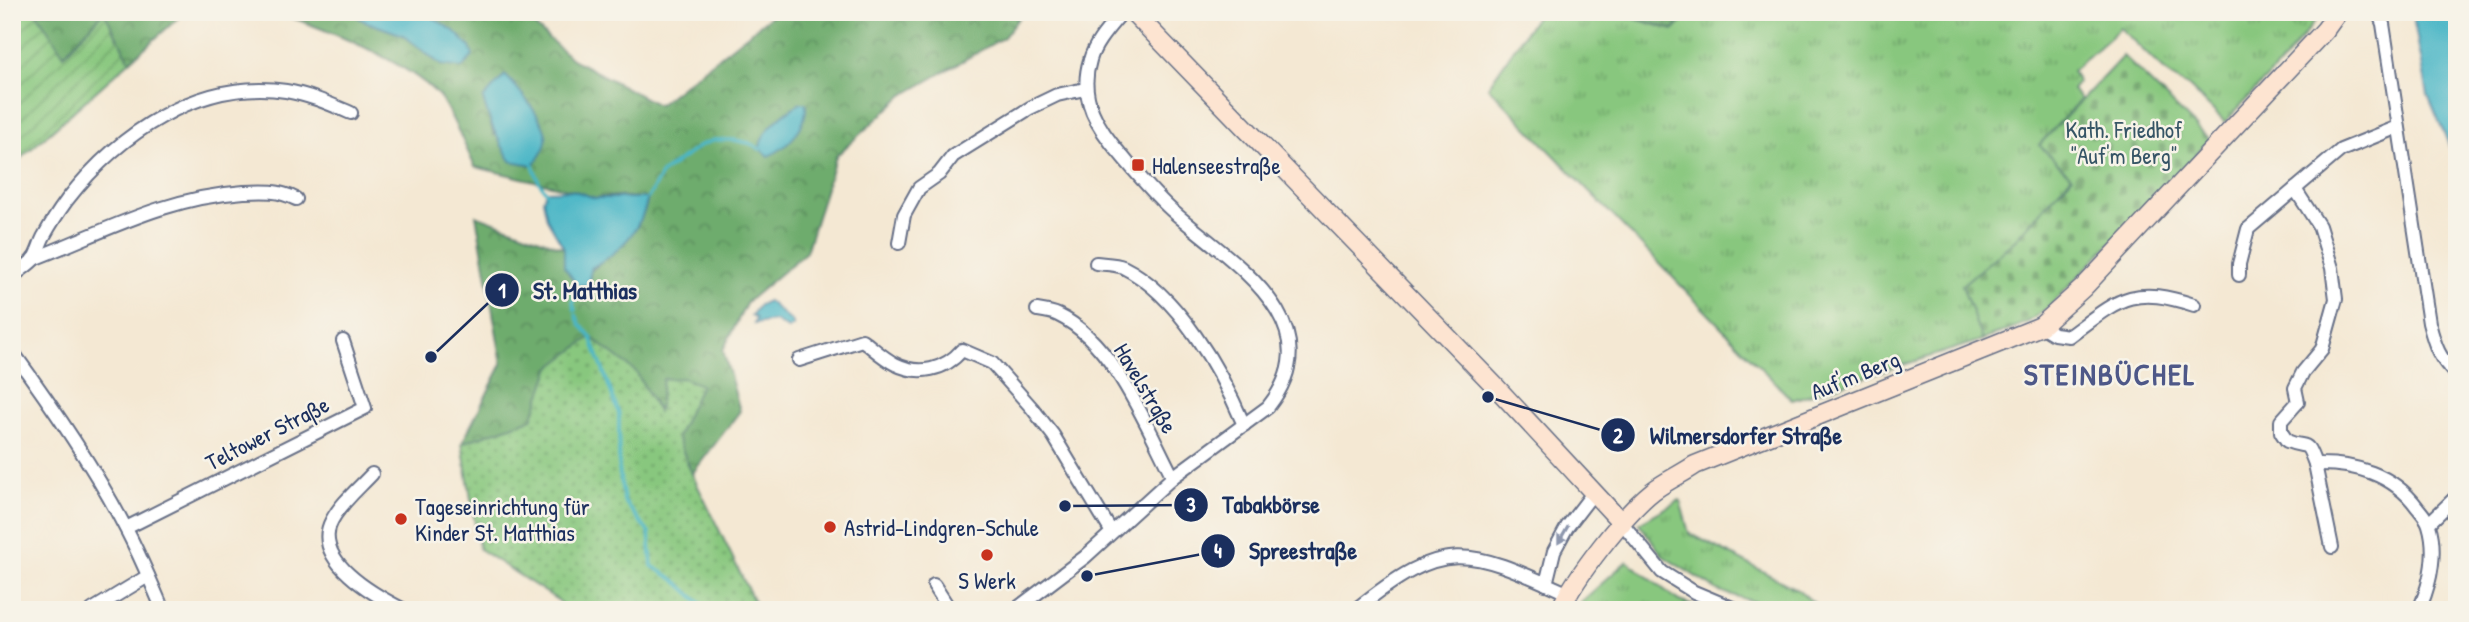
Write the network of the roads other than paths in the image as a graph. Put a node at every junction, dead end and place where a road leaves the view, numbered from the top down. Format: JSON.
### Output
{"nodes":[{"id":1,"x":1122,"y":12,"type":"edge"},
{"id":2,"x":1133,"y":12,"type":"edge"},
{"id":3,"x":2338,"y":12,"type":"edge"},
{"id":4,"x":2378,"y":12,"type":"edge"},
{"id":5,"x":1085,"y":89,"type":"junction"},
{"id":6,"x":351,"y":113,"type":"dead end"},
{"id":7,"x":2398,"y":127,"type":"junction"},
{"id":8,"x":2295,"y":189,"type":"junction"},
{"id":9,"x":296,"y":199,"type":"dead end"},
{"id":10,"x":899,"y":243,"type":"dead end"},
{"id":11,"x":33,"y":259,"type":"junction"},
{"id":12,"x":1096,"y":264,"type":"dead end"},
{"id":13,"x":2239,"y":275,"type":"dead end"},
{"id":14,"x":12,"y":277,"type":"edge"},
{"id":15,"x":2194,"y":305,"type":"dead end"},
{"id":16,"x":1037,"y":310,"type":"dead end"},
{"id":17,"x":2041,"y":326,"type":"junction"},
{"id":18,"x":343,"y":341,"type":"dead end"},
{"id":19,"x":12,"y":351,"type":"edge"},
{"id":20,"x":799,"y":360,"type":"dead end"},
{"id":21,"x":2457,"y":375,"type":"edge"},
{"id":22,"x":1244,"y":425,"type":"junction"},
{"id":23,"x":2315,"y":464,"type":"junction"},
{"id":24,"x":372,"y":474,"type":"dead end"},
{"id":25,"x":1173,"y":477,"type":"junction"},
{"id":26,"x":1594,"y":492,"type":"junction"},
{"id":27,"x":2457,"y":495,"type":"edge"},
{"id":28,"x":1622,"y":523,"type":"junction"},
{"id":29,"x":2429,"y":523,"type":"junction"},
{"id":30,"x":126,"y":528,"type":"junction"},
{"id":31,"x":1111,"y":531,"type":"junction"},
{"id":32,"x":2332,"y":547,"type":"dead end"},
{"id":33,"x":148,"y":576,"type":"junction"},
{"id":34,"x":1546,"y":584,"type":"junction"},
{"id":35,"x":934,"y":585,"type":"dead end"},
{"id":36,"x":1563,"y":602,"type":"edge"},
{"id":37,"x":2421,"y":606,"type":"dead end"},
{"id":38,"x":92,"y":610,"type":"edge"},
{"id":39,"x":163,"y":610,"type":"edge"},
{"id":40,"x":404,"y":610,"type":"edge"},
{"id":41,"x":950,"y":610,"type":"edge"},
{"id":42,"x":1015,"y":610,"type":"edge"},
{"id":43,"x":1355,"y":610,"type":"edge"},
{"id":44,"x":1737,"y":610,"type":"edge"}],
"edges":[{"from":1,"to":5,"type":"street"},
{"from":2,"to":26,"type":"street"},
{"from":3,"to":17,"type":"street","name":"Auf'm Berg"},
{"from":4,"to":7,"type":"street"},
{"from":5,"to":10,"type":"street"},
{"from":5,"to":22,"type":"street"},
{"from":6,"to":11,"type":"street"},
{"from":7,"to":8,"type":"street"},
{"from":7,"to":21,"type":"street"},
{"from":8,"to":13,"type":"street"},
{"from":8,"to":23,"type":"street"},
{"from":9,"to":11,"type":"street"},
{"from":11,"to":14,"type":"street"},
{"from":12,"to":22,"type":"street"},
{"from":15,"to":17,"type":"street"},
{"from":16,"to":25,"type":"street","name":"Havelstraße"},
{"from":17,"to":28,"type":"street","name":"Auf'm Berg"},
{"from":18,"to":30,"type":"street","name":"Teltower Straße"},
{"from":19,"to":30,"type":"street"},
{"from":20,"to":31,"type":"street"},
{"from":22,"to":25,"type":"street"},
{"from":23,"to":29,"type":"street"},
{"from":23,"to":32,"type":"street"},
{"from":24,"to":40,"type":"street"},
{"from":25,"to":31,"type":"street"},
{"from":26,"to":28,"type":"street"},
{"from":26,"to":34,"type":"street","one_way":true},
{"from":27,"to":29,"type":"street"},
{"from":28,"to":36,"type":"street","name":"Auf'm Berg"},
{"from":28,"to":44,"type":"street"},
{"from":29,"to":37,"type":"street"},
{"from":30,"to":33,"type":"street"},
{"from":31,"to":42,"type":"street"},
{"from":33,"to":38,"type":"street"},
{"from":33,"to":39,"type":"street"},
{"from":34,"to":36,"type":"street"},
{"from":34,"to":43,"type":"street"},
{"from":35,"to":41,"type":"street"}]}
